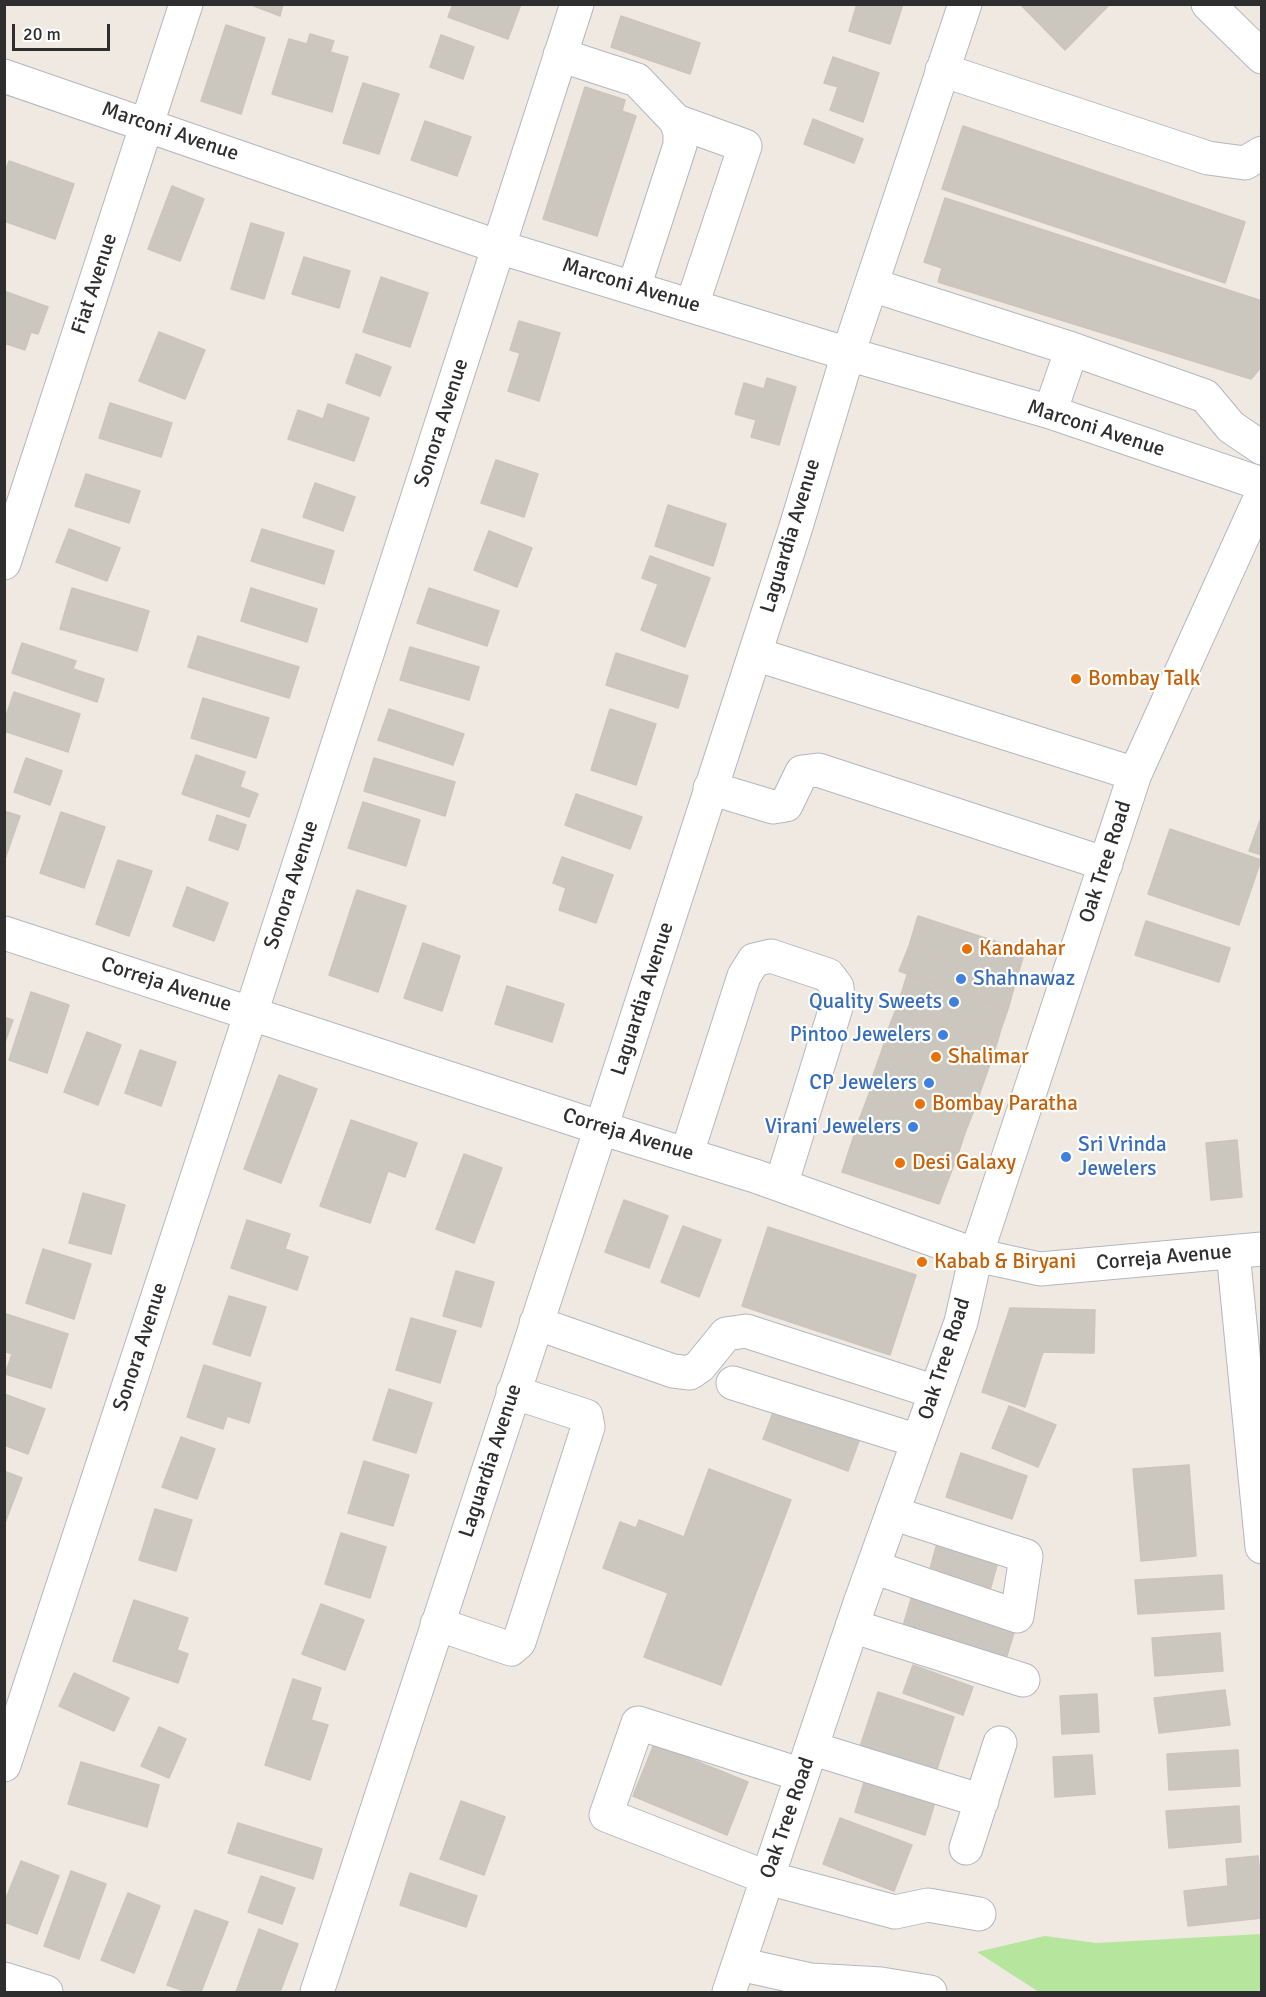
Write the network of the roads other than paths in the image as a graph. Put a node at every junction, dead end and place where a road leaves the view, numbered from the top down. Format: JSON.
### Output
{"nodes":[{"id":1,"x":186,"y":4,"type":"edge"},
{"id":2,"x":577,"y":4,"type":"edge"},
{"id":3,"x":965,"y":4,"type":"edge"},
{"id":4,"x":1208,"y":4,"type":"edge"},
{"id":5,"x":560,"y":55,"type":"junction"},
{"id":6,"x":1262,"y":57,"type":"edge"},
{"id":7,"x":942,"y":70,"type":"junction"},
{"id":8,"x":4,"y":75,"type":"edge"},
{"id":9,"x":676,"y":121,"type":"junction"},
{"id":10,"x":147,"y":124,"type":"junction"},
{"id":11,"x":1262,"y":153,"type":"edge"},
{"id":12,"x":499,"y":247,"type":"junction"},
{"id":13,"x":872,"y":285,"type":"junction"},
{"id":14,"x":634,"y":287,"type":"junction"},
{"id":15,"x":692,"y":305,"type":"junction"},
{"id":16,"x":1072,"y":349,"type":"junction"},
{"id":17,"x":848,"y":354,"type":"junction"},
{"id":18,"x":1050,"y":412,"type":"junction"},
{"id":19,"x":1262,"y":448,"type":"edge"},
{"id":20,"x":1262,"y":484,"type":"edge"},
{"id":21,"x":1262,"y":494,"type":"edge"},
{"id":22,"x":4,"y":563,"type":"edge"},
{"id":23,"x":755,"y":654,"type":"junction"},
{"id":24,"x":1135,"y":774,"type":"junction"},
{"id":25,"x":710,"y":788,"type":"junction"},
{"id":26,"x":1106,"y":864,"type":"junction"},
{"id":27,"x":4,"y":933,"type":"edge"},
{"id":28,"x":251,"y":1013,"type":"junction"},
{"id":29,"x":601,"y":1128,"type":"junction"},
{"id":30,"x":687,"y":1153,"type":"junction"},
{"id":31,"x":781,"y":1185,"type":"junction"},
{"id":32,"x":1247,"y":1250,"type":"edge"},
{"id":33,"x":976,"y":1255,"type":"junction"},
{"id":34,"x":536,"y":1323,"type":"junction"},
{"id":35,"x":733,"y":1383,"type":"dead end"},
{"id":36,"x":513,"y":1392,"type":"junction"},
{"id":37,"x":935,"y":1392,"type":"junction"},
{"id":38,"x":918,"y":1442,"type":"junction"},
{"id":39,"x":892,"y":1514,"type":"junction"},
{"id":40,"x":1262,"y":1547,"type":"edge"},
{"id":41,"x":873,"y":1567,"type":"junction"},
{"id":42,"x":437,"y":1624,"type":"junction"},
{"id":43,"x":852,"y":1626,"type":"junction"},
{"id":44,"x":1023,"y":1680,"type":"dead end"},
{"id":45,"x":1000,"y":1743,"type":"dead end"},
{"id":46,"x":807,"y":1762,"type":"junction"},
{"id":47,"x":4,"y":1765,"type":"edge"},
{"id":48,"x":982,"y":1801,"type":"junction"},
{"id":49,"x":966,"y":1848,"type":"dead end"},
{"id":50,"x":768,"y":1878,"type":"junction"},
{"id":51,"x":979,"y":1914,"type":"dead end"},
{"id":52,"x":734,"y":1978,"type":"edge"},
{"id":53,"x":4,"y":1979,"type":"edge"},
{"id":54,"x":46,"y":1992,"type":"edge"},
{"id":55,"x":316,"y":1992,"type":"edge"},
{"id":56,"x":930,"y":1992,"type":"edge"}],
"edges":[{"from":1,"to":10,"type":"street","name":"Fiat Avenue"},
{"from":2,"to":5,"type":"street","name":"Sonora Avenue"},
{"from":3,"to":7,"type":"street","name":"Laguardia Avenue"},
{"from":4,"to":6,"type":"street"},
{"from":5,"to":9,"type":"street"},
{"from":5,"to":12,"type":"street","name":"Sonora Avenue"},
{"from":7,"to":11,"type":"street"},
{"from":7,"to":13,"type":"street","name":"Laguardia Avenue"},
{"from":8,"to":10,"type":"street","name":"Marconi Avenue"},
{"from":9,"to":14,"type":"street"},
{"from":9,"to":15,"type":"street"},
{"from":10,"to":12,"type":"street","name":"Marconi Avenue"},
{"from":10,"to":22,"type":"street","name":"Fiat Avenue"},
{"from":12,"to":14,"type":"street","name":"Marconi Avenue"},
{"from":12,"to":28,"type":"street","name":"Sonora Avenue"},
{"from":13,"to":16,"type":"street"},
{"from":13,"to":17,"type":"street","name":"Laguardia Avenue"},
{"from":14,"to":15,"type":"street","name":"Marconi Avenue"},
{"from":15,"to":17,"type":"street","name":"Marconi Avenue"},
{"from":16,"to":18,"type":"street"},
{"from":16,"to":19,"type":"street"},
{"from":17,"to":18,"type":"street","name":"Marconi Avenue"},
{"from":17,"to":23,"type":"street","name":"Laguardia Avenue"},
{"from":18,"to":20,"type":"street","name":"Marconi Avenue"},
{"from":21,"to":24,"type":"street","name":"Oak Tree Road"},
{"from":23,"to":24,"type":"street"},
{"from":23,"to":25,"type":"street","name":"Laguardia Avenue"},
{"from":24,"to":26,"type":"street","name":"Oak Tree Road"},
{"from":25,"to":26,"type":"street"},
{"from":25,"to":29,"type":"street","name":"Laguardia Avenue"},
{"from":26,"to":33,"type":"street","name":"Oak Tree Road"},
{"from":27,"to":28,"type":"street","name":"Correja Avenue"},
{"from":28,"to":29,"type":"street","name":"Correja Avenue"},
{"from":28,"to":47,"type":"street","name":"Sonora Avenue"},
{"from":29,"to":30,"type":"street","name":"Correja Avenue"},
{"from":29,"to":34,"type":"street","name":"Laguardia Avenue"},
{"from":30,"to":31,"type":"street","name":"Correja Avenue"},
{"from":30,"to":31,"type":"street"},
{"from":31,"to":33,"type":"street","name":"Correja Avenue"},
{"from":32,"to":33,"type":"street","name":"Correja Avenue"},
{"from":32,"to":40,"type":"street"},
{"from":33,"to":37,"type":"street","name":"Oak Tree Road"},
{"from":34,"to":36,"type":"street","name":"Laguardia Avenue"},
{"from":34,"to":37,"type":"street"},
{"from":35,"to":38,"type":"street"},
{"from":36,"to":42,"type":"street","name":"Laguardia Avenue"},
{"from":36,"to":42,"type":"street"},
{"from":37,"to":38,"type":"street","name":"Oak Tree Road"},
{"from":38,"to":39,"type":"street","name":"Oak Tree Road"},
{"from":39,"to":41,"type":"street","name":"Oak Tree Road"},
{"from":39,"to":41,"type":"street"},
{"from":41,"to":43,"type":"street","name":"Oak Tree Road"},
{"from":42,"to":55,"type":"street","name":"Laguardia Avenue"},
{"from":43,"to":44,"type":"street"},
{"from":43,"to":46,"type":"street","name":"Oak Tree Road"},
{"from":45,"to":48,"type":"street"},
{"from":46,"to":48,"type":"street"},
{"from":46,"to":50,"type":"street","name":"Oak Tree Road"},
{"from":46,"to":50,"type":"street"},
{"from":48,"to":49,"type":"street"},
{"from":50,"to":51,"type":"street"},
{"from":50,"to":52,"type":"street","name":"Oak Tree Road"},
{"from":52,"to":56,"type":"street"},
{"from":53,"to":54,"type":"street"}]}
